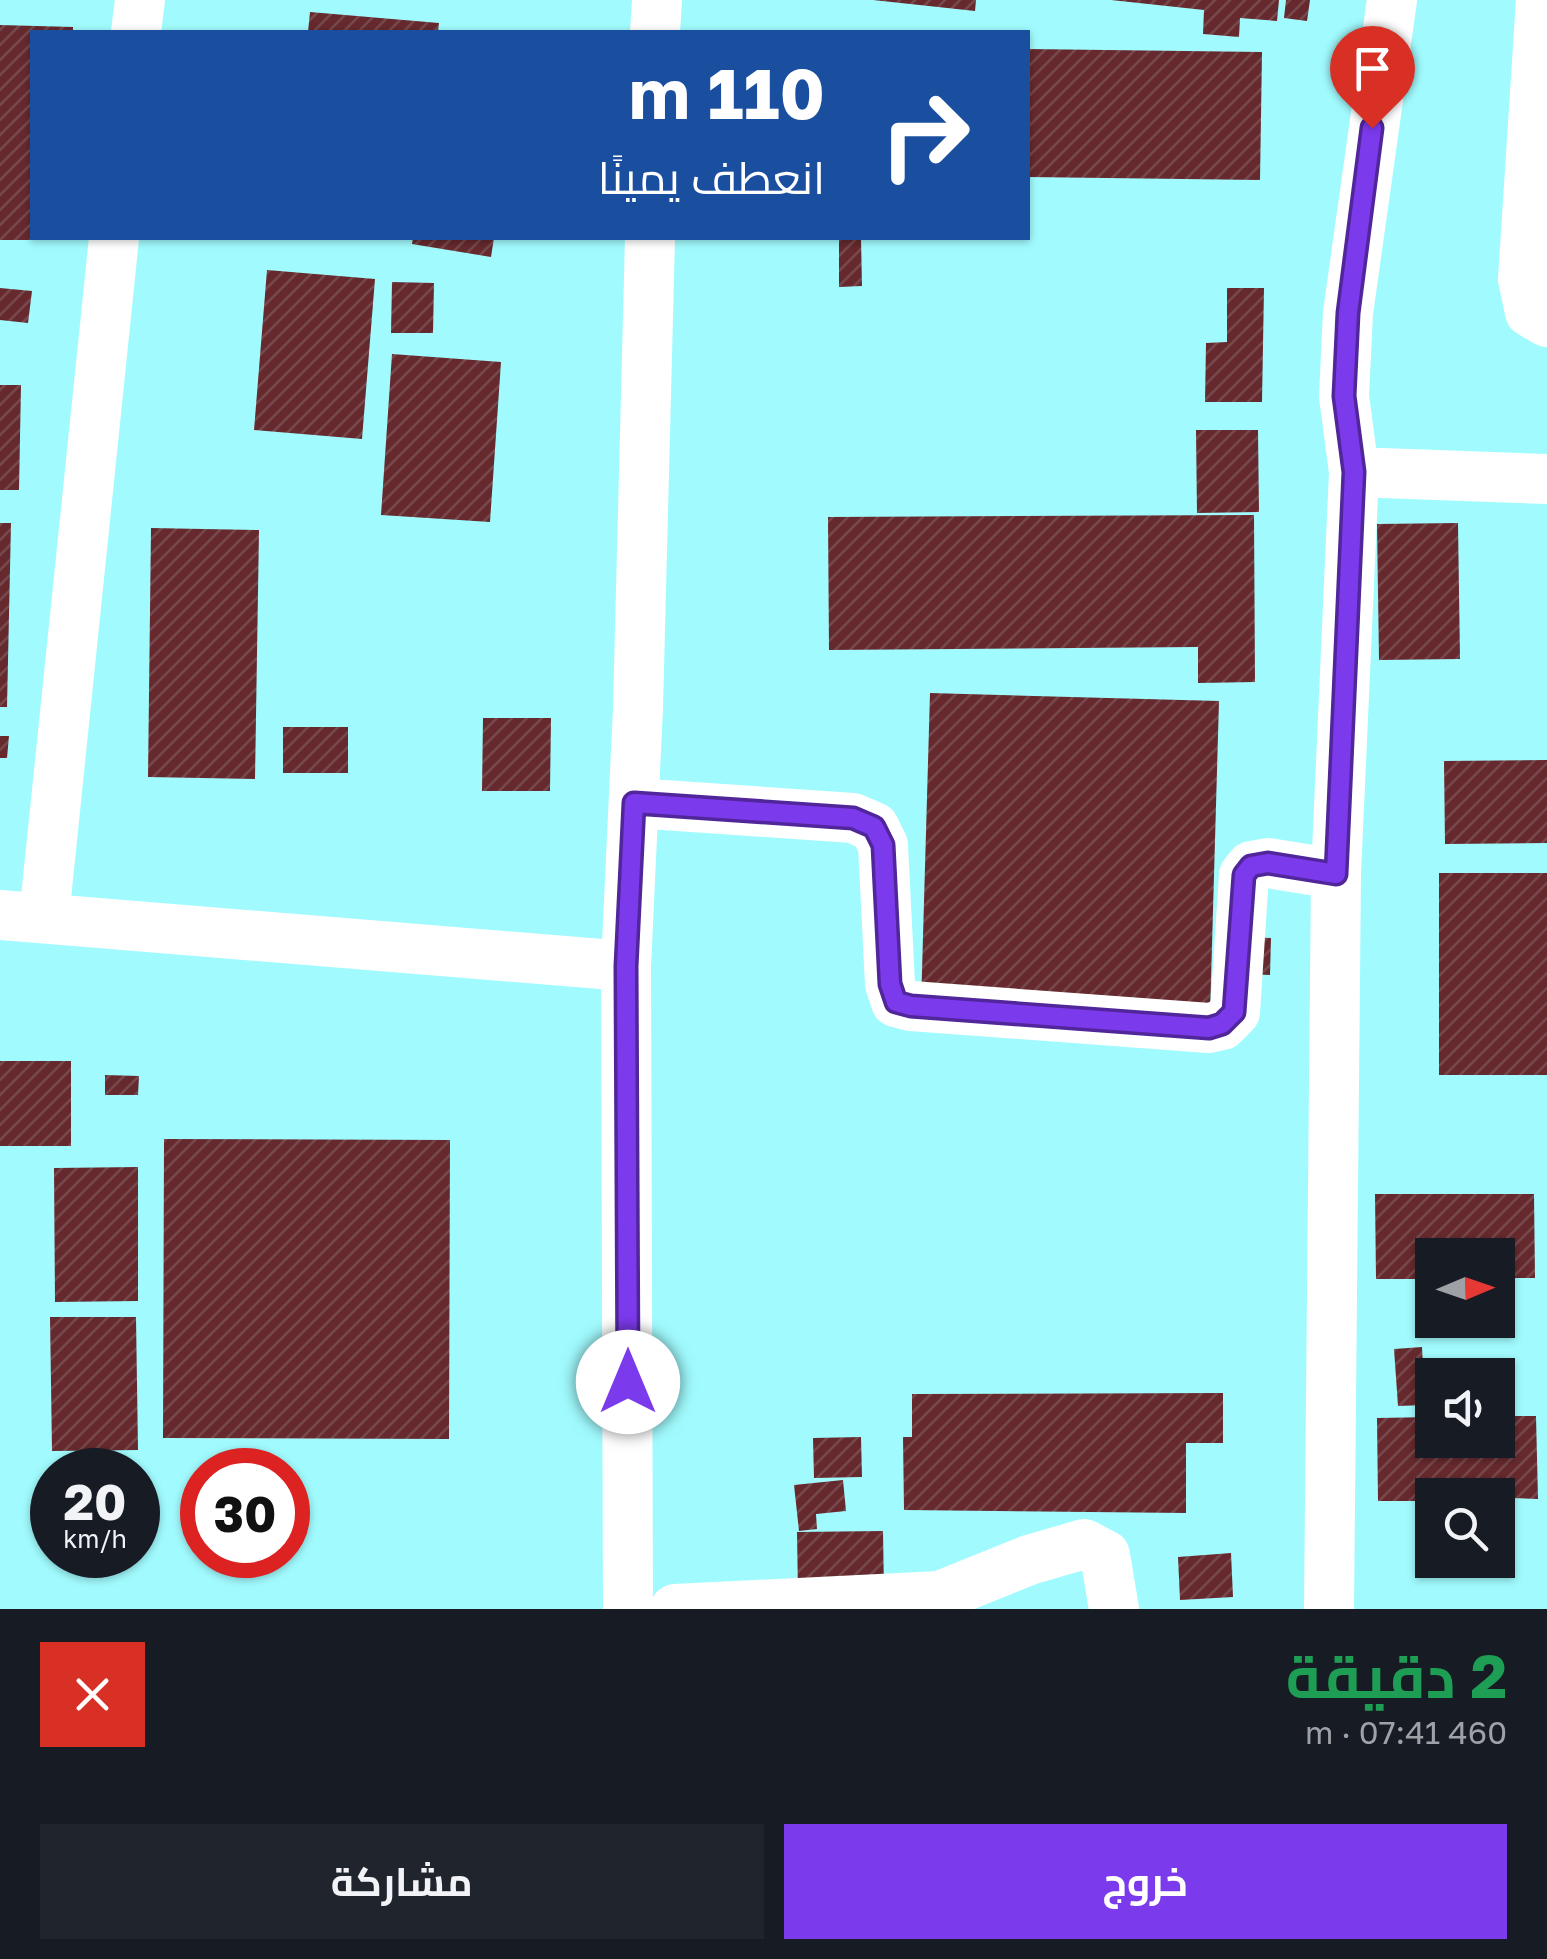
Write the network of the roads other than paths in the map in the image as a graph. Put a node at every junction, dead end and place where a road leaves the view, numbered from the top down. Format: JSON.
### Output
{"nodes":[{"id":1,"x":140,"y":0,"type":"edge"},
{"id":2,"x":657,"y":0,"type":"edge"},
{"id":3,"x":1392,"y":0,"type":"edge"},
{"id":4,"x":1541,"y":0,"type":"edge"},
{"id":5,"x":136,"y":30,"type":"edge"},
{"id":6,"x":655,"y":30,"type":"edge"},
{"id":7,"x":114,"y":240,"type":"edge"},
{"id":8,"x":650,"y":240,"type":"edge"},
{"id":9,"x":1547,"y":322,"type":"edge"},
{"id":10,"x":1354,"y":472,"type":"junction"},
{"id":11,"x":1547,"y":480,"type":"edge"},
{"id":12,"x":634,"y":803,"type":"junction"},
{"id":13,"x":1336,"y":874,"type":"junction"},
{"id":14,"x":22,"y":916,"type":"edge"},
{"id":15,"x":626,"y":966,"type":"junction"},
{"id":16,"x":951,"y":1603,"type":"edge"},
{"id":17,"x":628,"y":1609,"type":"edge"},
{"id":18,"x":675,"y":1609,"type":"edge"},
{"id":19,"x":1114,"y":1609,"type":"edge"},
{"id":20,"x":1329,"y":1609,"type":"edge"}],
"edges":[{"from":1,"to":5,"type":"street"},
{"from":2,"to":6,"type":"street"},
{"from":3,"to":10,"type":"street"},
{"from":4,"to":9,"type":"street"},
{"from":7,"to":14,"type":"street"},
{"from":8,"to":12,"type":"street"},
{"from":10,"to":11,"type":"street"},
{"from":10,"to":13,"type":"street"},
{"from":12,"to":13,"type":"street"},
{"from":12,"to":15,"type":"street"},
{"from":13,"to":20,"type":"street"},
{"from":14,"to":15,"type":"street"},
{"from":15,"to":17,"type":"street"},
{"from":16,"to":18,"type":"street"},
{"from":16,"to":19,"type":"street"}]}
